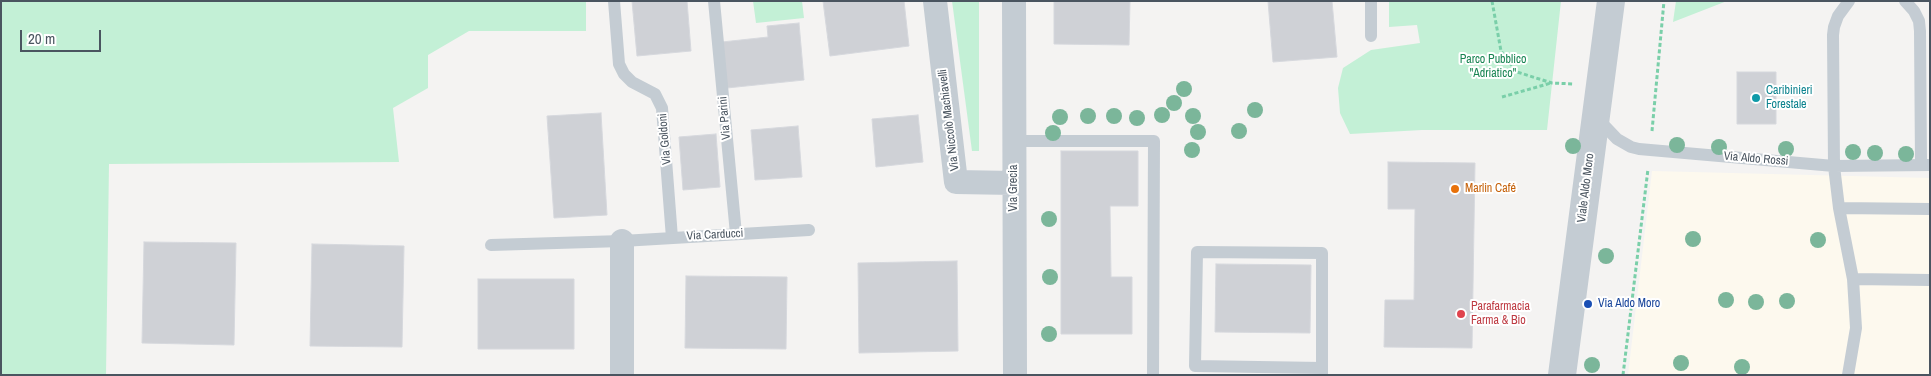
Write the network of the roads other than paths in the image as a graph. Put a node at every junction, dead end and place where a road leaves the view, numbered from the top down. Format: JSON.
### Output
{"nodes":[{"id":1,"x":614,"y":1,"type":"edge"},
{"id":2,"x":714,"y":1,"type":"edge"},
{"id":3,"x":935,"y":1,"type":"edge"},
{"id":4,"x":1014,"y":1,"type":"edge"},
{"id":5,"x":1371,"y":1,"type":"edge"},
{"id":6,"x":1611,"y":1,"type":"edge"},
{"id":7,"x":1850,"y":1,"type":"edge"},
{"id":8,"x":1906,"y":2,"type":"edge"},
{"id":9,"x":1371,"y":36,"type":"dead end"},
{"id":10,"x":1596,"y":116,"type":"junction"},
{"id":11,"x":1014,"y":140,"type":"junction"},
{"id":12,"x":1925,"y":165,"type":"edge"},
{"id":13,"x":1834,"y":166,"type":"junction"},
{"id":14,"x":1014,"y":183,"type":"junction"},
{"id":15,"x":1839,"y":208,"type":"junction"},
{"id":16,"x":1930,"y":209,"type":"edge"},
{"id":17,"x":809,"y":230,"type":"dead end"},
{"id":18,"x":736,"y":234,"type":"junction"},
{"id":19,"x":672,"y":238,"type":"junction"},
{"id":20,"x":613,"y":241,"type":"junction"},
{"id":21,"x":491,"y":245,"type":"dead end"},
{"id":22,"x":1853,"y":279,"type":"junction"},
{"id":23,"x":1930,"y":280,"type":"edge"},
{"id":24,"x":1322,"y":371,"type":"edge"},
{"id":25,"x":622,"y":375,"type":"edge"},
{"id":26,"x":1015,"y":375,"type":"edge"},
{"id":27,"x":1153,"y":375,"type":"edge"},
{"id":28,"x":1562,"y":375,"type":"edge"},
{"id":29,"x":1848,"y":375,"type":"edge"}],
"edges":[{"from":1,"to":19,"type":"lane","name":"Via Goldoni"},
{"from":2,"to":18,"type":"lane","name":"Via Parini"},
{"from":3,"to":14,"type":"street","name":"Via Niccolò Machiavelli"},
{"from":4,"to":11,"type":"street","name":"Via Grecia"},
{"from":5,"to":9,"type":"lane"},
{"from":6,"to":10,"type":"street","name":"Viale Aldo Moro"},
{"from":7,"to":13,"type":"lane"},
{"from":8,"to":12,"type":"lane"},
{"from":10,"to":13,"type":"lane","name":"Via Aldo Rossi"},
{"from":10,"to":28,"type":"street","name":"Viale Aldo Moro"},
{"from":11,"to":14,"type":"street","name":"Via Grecia"},
{"from":11,"to":27,"type":"lane"},
{"from":12,"to":13,"type":"lane","name":"Via Aldo Rossi"},
{"from":13,"to":15,"type":"lane"},
{"from":14,"to":26,"type":"street","name":"Via Grecia"},
{"from":15,"to":16,"type":"lane"},
{"from":15,"to":22,"type":"lane"},
{"from":17,"to":18,"type":"lane","name":"Via Carducci"},
{"from":18,"to":19,"type":"lane","name":"Via Carducci"},
{"from":19,"to":20,"type":"lane","name":"Via Carducci"},
{"from":20,"to":21,"type":"lane","name":"Via Carducci"},
{"from":20,"to":25,"type":"street"},
{"from":22,"to":23,"type":"lane"},
{"from":22,"to":29,"type":"lane"},
{"from":24,"to":24,"type":"lane"}]}
